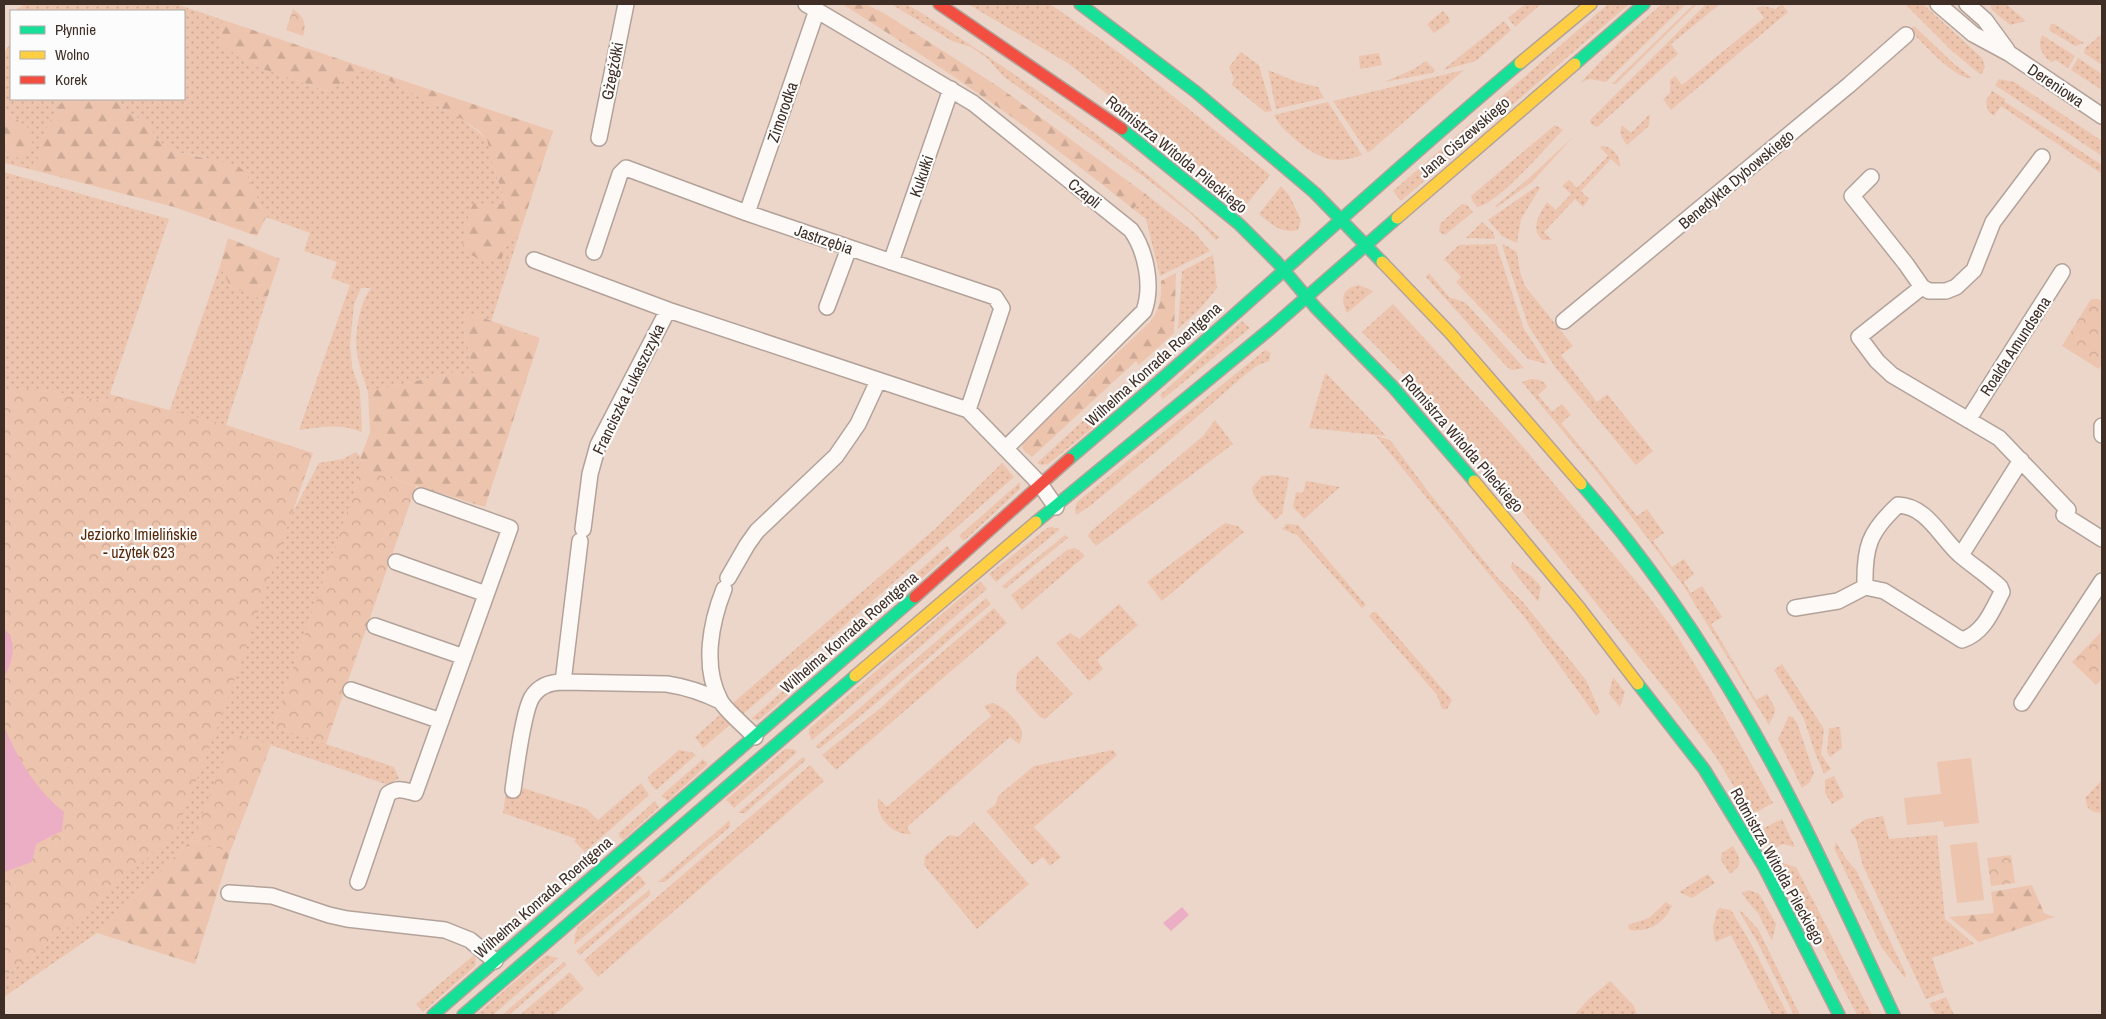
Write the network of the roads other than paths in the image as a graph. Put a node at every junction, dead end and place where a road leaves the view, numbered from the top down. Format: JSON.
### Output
{"nodes":[{"id":1,"x":626,"y":4,"type":"edge"},
{"id":2,"x":939,"y":4,"type":"edge"},
{"id":3,"x":1080,"y":4,"type":"edge"},
{"id":4,"x":1591,"y":4,"type":"edge"},
{"id":5,"x":1644,"y":4,"type":"edge"},
{"id":6,"x":1938,"y":4,"type":"edge"},
{"id":7,"x":1967,"y":4,"type":"edge"},
{"id":8,"x":811,"y":7,"type":"edge"},
{"id":9,"x":1906,"y":35,"type":"dead end"},
{"id":10,"x":2010,"y":54,"type":"junction"},
{"id":11,"x":951,"y":89,"type":"junction"},
{"id":12,"x":2102,"y":116,"type":"edge"},
{"id":13,"x":599,"y":138,"type":"dead end"},
{"id":14,"x":2042,"y":156,"type":"dead end"},
{"id":15,"x":1871,"y":177,"type":"dead end"},
{"id":16,"x":747,"y":213,"type":"junction"},
{"id":17,"x":1343,"y":220,"type":"junction"},
{"id":18,"x":1364,"y":245,"type":"junction"},
{"id":19,"x":849,"y":248,"type":"junction"},
{"id":20,"x":594,"y":252,"type":"dead end"},
{"id":21,"x":534,"y":260,"type":"dead end"},
{"id":22,"x":891,"y":262,"type":"junction"},
{"id":23,"x":1284,"y":269,"type":"junction"},
{"id":24,"x":2062,"y":272,"type":"dead end"},
{"id":25,"x":1922,"y":287,"type":"junction"},
{"id":26,"x":1306,"y":296,"type":"junction"},
{"id":27,"x":827,"y":307,"type":"dead end"},
{"id":28,"x":668,"y":310,"type":"junction"},
{"id":29,"x":1564,"y":321,"type":"dead end"},
{"id":30,"x":878,"y":381,"type":"junction"},
{"id":31,"x":968,"y":410,"type":"junction"},
{"id":32,"x":1968,"y":420,"type":"junction"},
{"id":33,"x":2102,"y":426,"type":"edge"},
{"id":34,"x":2102,"y":435,"type":"edge"},
{"id":35,"x":1006,"y":448,"type":"junction"},
{"id":36,"x":2021,"y":460,"type":"junction"},
{"id":37,"x":1040,"y":484,"type":"junction"},
{"id":38,"x":420,"y":496,"type":"dead end"},
{"id":39,"x":1056,"y":507,"type":"junction"},
{"id":40,"x":2102,"y":539,"type":"edge"},
{"id":41,"x":1960,"y":555,"type":"junction"},
{"id":42,"x":396,"y":562,"type":"dead end"},
{"id":43,"x":2102,"y":581,"type":"edge"},
{"id":44,"x":1865,"y":587,"type":"junction"},
{"id":45,"x":486,"y":594,"type":"junction"},
{"id":46,"x":1795,"y":608,"type":"dead end"},
{"id":47,"x":375,"y":626,"type":"dead end"},
{"id":48,"x":464,"y":657,"type":"junction"},
{"id":49,"x":562,"y":682,"type":"junction"},
{"id":50,"x":351,"y":690,"type":"dead end"},
{"id":51,"x":720,"y":701,"type":"junction"},
{"id":52,"x":2022,"y":703,"type":"dead end"},
{"id":53,"x":440,"y":721,"type":"junction"},
{"id":54,"x":755,"y":737,"type":"junction"},
{"id":55,"x":513,"y":790,"type":"dead end"},
{"id":56,"x":358,"y":882,"type":"dead end"},
{"id":57,"x":228,"y":893,"type":"dead end"},
{"id":58,"x":494,"y":961,"type":"junction"},
{"id":59,"x":432,"y":1015,"type":"edge"},
{"id":60,"x":463,"y":1015,"type":"edge"},
{"id":61,"x":1839,"y":1015,"type":"edge"},
{"id":62,"x":1894,"y":1015,"type":"edge"}],
"edges":[{"from":1,"to":13,"type":"street","name":"Gżegżółki"},
{"from":2,"to":23,"type":"street","name":"Rotmistrza Witolda Pileckiego"},
{"from":3,"to":17,"type":"street"},
{"from":4,"to":17,"type":"street","name":"Jana Ciszewskiego"},
{"from":5,"to":18,"type":"street","name":"Jana Ciszewskiego"},
{"from":6,"to":10,"type":"street","name":"Dereniowa"},
{"from":7,"to":10,"type":"street","name":"Dereniowa"},
{"from":8,"to":11,"type":"street","name":"Czapli"},
{"from":8,"to":16,"type":"street","name":"Zimorodka"},
{"from":9,"to":29,"type":"street","name":"Benedykta Dybowskiego"},
{"from":10,"to":12,"type":"street","name":"Dereniowa"},
{"from":11,"to":22,"type":"street","name":"Kukułki"},
{"from":11,"to":35,"type":"street","name":"Czapli"},
{"from":14,"to":25,"type":"street"},
{"from":15,"to":25,"type":"street"},
{"from":16,"to":19,"type":"street","name":"Jastrzębia"},
{"from":16,"to":20,"type":"street","name":"Jastrzębia"},
{"from":17,"to":18,"type":"street"},
{"from":17,"to":23,"type":"street","name":"Jana Ciszewskiego"},
{"from":18,"to":26,"type":"street","name":"Jana Ciszewskiego"},
{"from":18,"to":62,"type":"street"},
{"from":19,"to":22,"type":"street","name":"Jastrzębia"},
{"from":19,"to":27,"type":"street"},
{"from":21,"to":28,"type":"street","name":"Franciszka Łukaszczyka"},
{"from":22,"to":31,"type":"street","name":"Jastrzębia"},
{"from":23,"to":26,"type":"street","name":"Rotmistrza Witolda Pileckiego"},
{"from":23,"to":37,"type":"street","name":"Wilhelma Konrada Roentgena"},
{"from":24,"to":32,"type":"street","name":"Roalda Amundsena"},
{"from":25,"to":32,"type":"street"},
{"from":26,"to":39,"type":"street"},
{"from":26,"to":61,"type":"street","name":"Rotmistrza Witolda Pileckiego"},
{"from":28,"to":30,"type":"street","name":"Franciszka Łukaszczyka"},
{"from":28,"to":49,"type":"street","name":"Franciszka Łukaszczyka"},
{"from":30,"to":31,"type":"street","name":"Franciszka Łukaszczyka"},
{"from":30,"to":51,"type":"street"},
{"from":31,"to":35,"type":"street"},
{"from":32,"to":36,"type":"street"},
{"from":33,"to":34,"type":"street"},
{"from":35,"to":37,"type":"street"},
{"from":36,"to":40,"type":"street"},
{"from":36,"to":41,"type":"street"},
{"from":37,"to":39,"type":"street"},
{"from":37,"to":54,"type":"street","name":"Wilhelma Konrada Roentgena"},
{"from":38,"to":45,"type":"street"},
{"from":39,"to":60,"type":"street"},
{"from":41,"to":44,"type":"street"},
{"from":41,"to":44,"type":"street"},
{"from":42,"to":45,"type":"street"},
{"from":43,"to":52,"type":"street"},
{"from":44,"to":46,"type":"street"},
{"from":45,"to":48,"type":"street"},
{"from":47,"to":48,"type":"street"},
{"from":48,"to":53,"type":"street"},
{"from":49,"to":51,"type":"street"},
{"from":49,"to":55,"type":"street"},
{"from":50,"to":53,"type":"street"},
{"from":51,"to":54,"type":"street"},
{"from":53,"to":56,"type":"street"},
{"from":54,"to":58,"type":"street","name":"Wilhelma Konrada Roentgena"},
{"from":57,"to":58,"type":"street"},
{"from":58,"to":59,"type":"street","name":"Wilhelma Konrada Roentgena"}]}
